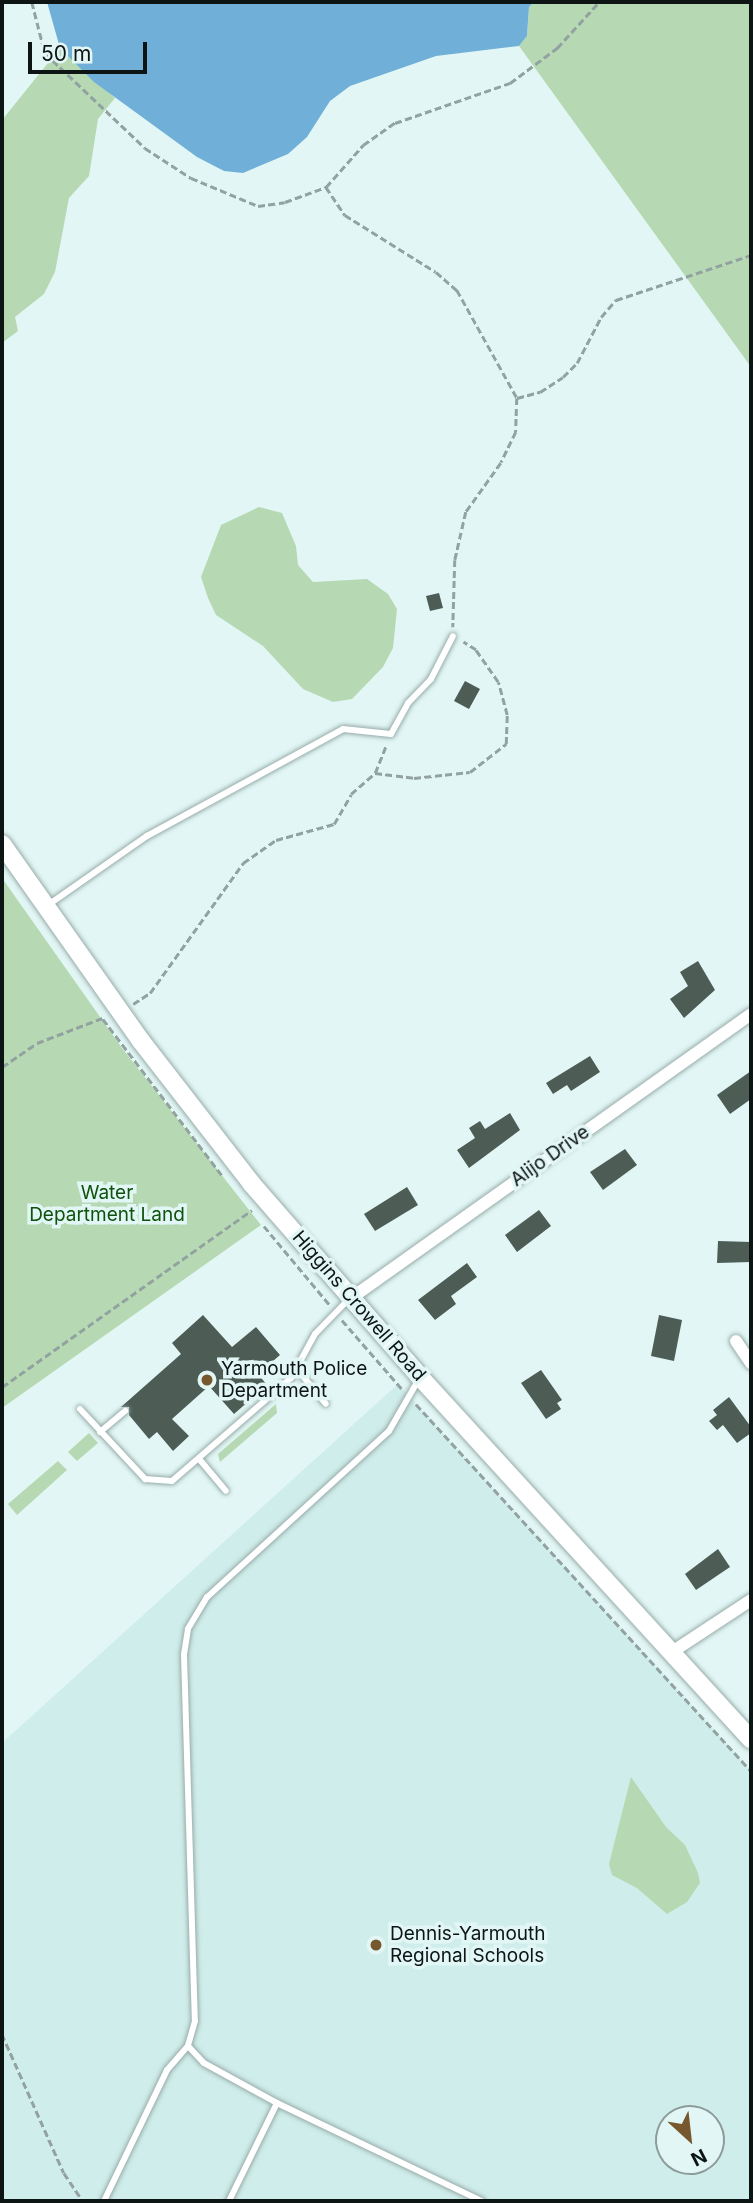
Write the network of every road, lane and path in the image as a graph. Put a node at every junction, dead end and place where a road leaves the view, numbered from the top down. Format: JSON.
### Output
{"nodes":[{"id":1,"x":32,"y":2,"type":"edge"},
{"id":2,"x":598,"y":2,"type":"edge"},
{"id":3,"x":326,"y":187,"type":"junction"},
{"id":4,"x":751,"y":255,"type":"edge"},
{"id":5,"x":517,"y":398,"type":"junction"},
{"id":6,"x":453,"y":636,"type":"junction"},
{"id":7,"x":391,"y":734,"type":"junction"},
{"id":8,"x":375,"y":773,"type":"junction"},
{"id":9,"x":2,"y":844,"type":"edge"},
{"id":10,"x":46,"y":906,"type":"junction"},
{"id":11,"x":98,"y":1012,"type":"dead end"},
{"id":12,"x":121,"y":1012,"type":"junction"},
{"id":13,"x":751,"y":1014,"type":"edge"},
{"id":14,"x":102,"y":1018,"type":"junction"},
{"id":15,"x":116,"y":1038,"type":"dead end"},
{"id":16,"x":2,"y":1067,"type":"edge"},
{"id":17,"x":267,"y":1201,"type":"junction"},
{"id":18,"x":350,"y":1299,"type":"junction"},
{"id":19,"x":342,"y":1320,"type":"dead end"},
{"id":20,"x":736,"y":1341,"type":"dead end"},
{"id":21,"x":751,"y":1363,"type":"edge"},
{"id":22,"x":297,"y":1370,"type":"junction"},
{"id":23,"x":420,"y":1377,"type":"junction"},
{"id":24,"x":2,"y":1387,"type":"edge"},
{"id":25,"x":403,"y":1389,"type":"dead end"},
{"id":26,"x":326,"y":1404,"type":"dead end"},
{"id":27,"x":80,"y":1409,"type":"dead end"},
{"id":28,"x":125,"y":1411,"type":"dead end"},
{"id":29,"x":426,"y":1415,"type":"dead end"},
{"id":30,"x":100,"y":1432,"type":"junction"},
{"id":31,"x":200,"y":1460,"type":"junction"},
{"id":32,"x":226,"y":1491,"type":"dead end"},
{"id":33,"x":751,"y":1600,"type":"edge"},
{"id":34,"x":672,"y":1652,"type":"junction"},
{"id":35,"x":751,"y":1740,"type":"edge"},
{"id":36,"x":751,"y":1771,"type":"edge"},
{"id":37,"x":2,"y":2034,"type":"edge"},
{"id":38,"x":188,"y":2046,"type":"junction"},
{"id":39,"x":277,"y":2103,"type":"junction"},
{"id":40,"x":83,"y":2201,"type":"edge"},
{"id":41,"x":104,"y":2201,"type":"edge"},
{"id":42,"x":230,"y":2201,"type":"edge"},
{"id":43,"x":482,"y":2201,"type":"edge"}],
"edges":[{"from":1,"to":3,"type":"path"},
{"from":2,"to":3,"type":"path"},
{"from":3,"to":5,"type":"path"},
{"from":4,"to":5,"type":"path"},
{"from":5,"to":6,"type":"path"},
{"from":6,"to":7,"type":"lane"},
{"from":6,"to":8,"type":"path"},
{"from":7,"to":8,"type":"path"},
{"from":7,"to":10,"type":"lane"},
{"from":8,"to":12,"type":"path"},
{"from":9,"to":10,"type":"main road","name":"Higgins Crowell Road"},
{"from":10,"to":12,"type":"main road","name":"Higgins Crowell Road"},
{"from":11,"to":14,"type":"path"},
{"from":12,"to":14,"type":"path"},
{"from":12,"to":17,"type":"main road","name":"Higgins Crowell Road"},
{"from":13,"to":18,"type":"street","name":"Alijo Drive"},
{"from":14,"to":15,"type":"path"},
{"from":14,"to":16,"type":"path"},
{"from":17,"to":18,"type":"main road","name":"Higgins Crowell Road"},
{"from":17,"to":24,"type":"path"},
{"from":18,"to":22,"type":"lane"},
{"from":18,"to":23,"type":"main road","name":"Higgins Crowell Road"},
{"from":19,"to":25,"type":"path"},
{"from":20,"to":21,"type":"street"},
{"from":22,"to":26,"type":"lane"},
{"from":22,"to":31,"type":"lane"},
{"from":23,"to":34,"type":"main road","name":"Higgins Crowell Road"},
{"from":23,"to":38,"type":"lane"},
{"from":27,"to":30,"type":"lane"},
{"from":28,"to":30,"type":"lane"},
{"from":29,"to":36,"type":"path"},
{"from":30,"to":31,"type":"lane"},
{"from":31,"to":32,"type":"lane"},
{"from":33,"to":34,"type":"street"},
{"from":34,"to":35,"type":"main road","name":"Higgins Crowell Road"},
{"from":37,"to":40,"type":"path"},
{"from":38,"to":39,"type":"lane"},
{"from":38,"to":41,"type":"lane"},
{"from":39,"to":42,"type":"lane"},
{"from":39,"to":43,"type":"lane"}]}
